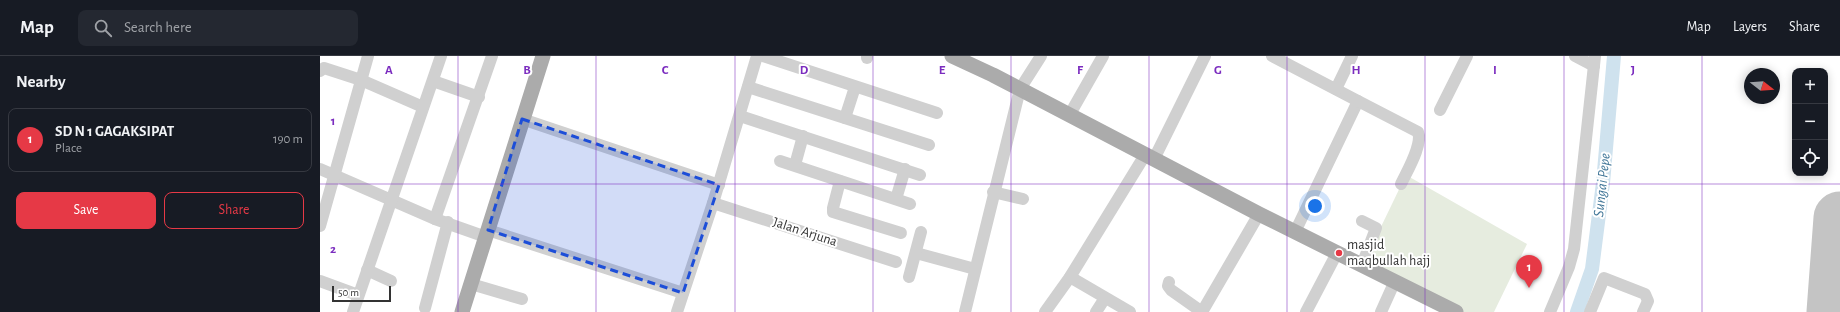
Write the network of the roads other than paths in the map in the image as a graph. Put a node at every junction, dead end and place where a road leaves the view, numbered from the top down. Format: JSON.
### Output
{"nodes":[{"id":1,"x":368,"y":56,"type":"edge"},
{"id":2,"x":441,"y":56,"type":"edge"},
{"id":3,"x":492,"y":56,"type":"edge"},
{"id":4,"x":543,"y":56,"type":"edge"},
{"id":5,"x":758,"y":56,"type":"edge"},
{"id":6,"x":762,"y":56,"type":"edge"},
{"id":7,"x":952,"y":56,"type":"edge"},
{"id":8,"x":1041,"y":56,"type":"edge"},
{"id":9,"x":1103,"y":56,"type":"edge"},
{"id":10,"x":1205,"y":56,"type":"edge"},
{"id":11,"x":1272,"y":56,"type":"edge"},
{"id":12,"x":1352,"y":56,"type":"edge"},
{"id":13,"x":1467,"y":56,"type":"edge"},
{"id":14,"x":1575,"y":56,"type":"edge"},
{"id":15,"x":1296,"y":61,"type":"edge"},
{"id":16,"x":1595,"y":61,"type":"edge"},
{"id":17,"x":320,"y":71,"type":"edge"},
{"id":18,"x":361,"y":80,"type":"junction"},
{"id":19,"x":433,"y":81,"type":"junction"},
{"id":20,"x":748,"y":87,"type":"junction"},
{"id":21,"x":855,"y":87,"type":"junction"},
{"id":22,"x":1020,"y":89,"type":"junction"},
{"id":23,"x":1336,"y":89,"type":"junction"},
{"id":24,"x":479,"y":97,"type":"junction"},
{"id":25,"x":1358,"y":100,"type":"junction"},
{"id":26,"x":424,"y":107,"type":"junction"},
{"id":27,"x":1440,"y":110,"type":"dead end"},
{"id":28,"x":937,"y":113,"type":"dead end"},
{"id":29,"x":1070,"y":114,"type":"junction"},
{"id":30,"x":740,"y":116,"type":"junction"},
{"id":31,"x":845,"y":118,"type":"junction"},
{"id":32,"x":522,"y":119,"type":"junction"},
{"id":33,"x":803,"y":136,"type":"junction"},
{"id":34,"x":929,"y":145,"type":"dead end"},
{"id":35,"x":1149,"y":157,"type":"junction"},
{"id":36,"x":780,"y":161,"type":"dead end"},
{"id":37,"x":794,"y":165,"type":"junction"},
{"id":38,"x":320,"y":169,"type":"edge"},
{"id":39,"x":905,"y":169,"type":"junction"},
{"id":40,"x":334,"y":175,"type":"junction"},
{"id":41,"x":920,"y":175,"type":"dead end"},
{"id":42,"x":840,"y":181,"type":"junction"},
{"id":43,"x":1401,"y":184,"type":"dead end"},
{"id":44,"x":719,"y":185,"type":"junction"},
{"id":45,"x":993,"y":192,"type":"junction"},
{"id":46,"x":392,"y":199,"type":"junction"},
{"id":47,"x":896,"y":199,"type":"junction"},
{"id":48,"x":1023,"y":199,"type":"dead end"},
{"id":49,"x":713,"y":203,"type":"junction"},
{"id":50,"x":910,"y":204,"type":"dead end"},
{"id":51,"x":1259,"y":214,"type":"junction"},
{"id":52,"x":434,"y":219,"type":"junction"},
{"id":53,"x":1362,"y":221,"type":"dead end"},
{"id":54,"x":448,"y":222,"type":"junction"},
{"id":55,"x":320,"y":226,"type":"edge"},
{"id":56,"x":921,"y":232,"type":"dead end"},
{"id":57,"x":1295,"y":232,"type":"junction"},
{"id":58,"x":901,"y":233,"type":"dead end"},
{"id":59,"x":487,"y":234,"type":"junction"},
{"id":60,"x":916,"y":253,"type":"junction"},
{"id":61,"x":1337,"y":254,"type":"junction"},
{"id":62,"x":896,"y":262,"type":"dead end"},
{"id":63,"x":1362,"y":265,"type":"junction"},
{"id":64,"x":975,"y":268,"type":"junction"},
{"id":65,"x":366,"y":270,"type":"junction"},
{"id":66,"x":1070,"y":277,"type":"junction"},
{"id":67,"x":910,"y":278,"type":"dead end"},
{"id":68,"x":320,"y":281,"type":"edge"},
{"id":69,"x":391,"y":281,"type":"dead end"},
{"id":70,"x":1395,"y":281,"type":"junction"},
{"id":71,"x":1169,"y":282,"type":"dead end"},
{"id":72,"x":471,"y":284,"type":"junction"},
{"id":73,"x":683,"y":293,"type":"junction"},
{"id":74,"x":358,"y":295,"type":"junction"},
{"id":75,"x":1105,"y":298,"type":"junction"},
{"id":76,"x":522,"y":299,"type":"dead end"},
{"id":77,"x":425,"y":308,"type":"dead end"},
{"id":78,"x":353,"y":312,"type":"edge"},
{"id":79,"x":462,"y":312,"type":"edge"},
{"id":80,"x":677,"y":312,"type":"edge"},
{"id":81,"x":965,"y":312,"type":"edge"},
{"id":82,"x":1045,"y":312,"type":"edge"},
{"id":83,"x":1096,"y":312,"type":"edge"},
{"id":84,"x":1130,"y":312,"type":"edge"},
{"id":85,"x":1202,"y":312,"type":"edge"},
{"id":86,"x":1306,"y":312,"type":"edge"},
{"id":87,"x":1381,"y":312,"type":"edge"},
{"id":88,"x":1456,"y":312,"type":"edge"},
{"id":89,"x":1550,"y":312,"type":"edge"},
{"id":90,"x":1590,"y":312,"type":"edge"},
{"id":91,"x":1643,"y":312,"type":"edge"}],
"edges":[{"from":1,"to":18,"type":"street"},
{"from":2,"to":19,"type":"street"},
{"from":3,"to":24,"type":"street"},
{"from":4,"to":32,"type":"main road"},
{"from":5,"to":20,"type":"street"},
{"from":6,"to":21,"type":"street"},
{"from":7,"to":22,"type":"main road"},
{"from":8,"to":22,"type":"street"},
{"from":9,"to":29,"type":"street"},
{"from":10,"to":35,"type":"street"},
{"from":11,"to":15,"type":"street"},
{"from":12,"to":23,"type":"street"},
{"from":13,"to":27,"type":"street"},
{"from":14,"to":16,"type":"street"},
{"from":15,"to":23,"type":"street"},
{"from":16,"to":89,"type":"street"},
{"from":17,"to":18,"type":"street"},
{"from":18,"to":26,"type":"street"},
{"from":18,"to":40,"type":"street"},
{"from":19,"to":24,"type":"street"},
{"from":19,"to":26,"type":"street"},
{"from":20,"to":30,"type":"street"},
{"from":20,"to":31,"type":"street"},
{"from":21,"to":28,"type":"street"},
{"from":21,"to":31,"type":"street"},
{"from":22,"to":29,"type":"main road"},
{"from":22,"to":45,"type":"street"},
{"from":23,"to":25,"type":"street"},
{"from":24,"to":52,"type":"street"},
{"from":25,"to":43,"type":"street"},
{"from":25,"to":57,"type":"street"},
{"from":26,"to":46,"type":"street"},
{"from":29,"to":35,"type":"main road"},
{"from":30,"to":33,"type":"street"},
{"from":30,"to":44,"type":"street"},
{"from":31,"to":34,"type":"street"},
{"from":32,"to":44,"type":"street"},
{"from":32,"to":59,"type":"main road"},
{"from":33,"to":37,"type":"street"},
{"from":33,"to":39,"type":"street"},
{"from":35,"to":51,"type":"main road"},
{"from":35,"to":66,"type":"street"},
{"from":36,"to":37,"type":"street"},
{"from":37,"to":42,"type":"street"},
{"from":38,"to":40,"type":"street"},
{"from":39,"to":41,"type":"street"},
{"from":39,"to":47,"type":"street"},
{"from":40,"to":46,"type":"street"},
{"from":40,"to":55,"type":"street"},
{"from":42,"to":47,"type":"street"},
{"from":42,"to":58,"type":"street"},
{"from":44,"to":49,"type":"street"},
{"from":45,"to":48,"type":"street"},
{"from":45,"to":64,"type":"street"},
{"from":46,"to":52,"type":"street"},
{"from":46,"to":65,"type":"street"},
{"from":47,"to":50,"type":"street"},
{"from":49,"to":62,"type":"street","name":"Jalan Arjuna"},
{"from":49,"to":73,"type":"street"},
{"from":51,"to":57,"type":"main road"},
{"from":51,"to":85,"type":"street"},
{"from":52,"to":54,"type":"street"},
{"from":53,"to":63,"type":"street"},
{"from":54,"to":59,"type":"street"},
{"from":54,"to":77,"type":"street"},
{"from":56,"to":60,"type":"street"},
{"from":57,"to":61,"type":"main road"},
{"from":59,"to":72,"type":"main road"},
{"from":59,"to":73,"type":"street"},
{"from":60,"to":64,"type":"street"},
{"from":60,"to":67,"type":"street"},
{"from":61,"to":63,"type":"main road"},
{"from":61,"to":86,"type":"street"},
{"from":63,"to":70,"type":"main road"},
{"from":64,"to":81,"type":"street"},
{"from":65,"to":69,"type":"street"},
{"from":65,"to":74,"type":"street"},
{"from":66,"to":75,"type":"street"},
{"from":66,"to":82,"type":"street"},
{"from":68,"to":74,"type":"street"},
{"from":70,"to":87,"type":"street"},
{"from":70,"to":88,"type":"main road"},
{"from":71,"to":85,"type":"street"},
{"from":72,"to":76,"type":"street"},
{"from":72,"to":79,"type":"main road"},
{"from":73,"to":80,"type":"street"},
{"from":74,"to":78,"type":"street"},
{"from":75,"to":83,"type":"street"},
{"from":75,"to":84,"type":"street"},
{"from":90,"to":91,"type":"street"}]}
